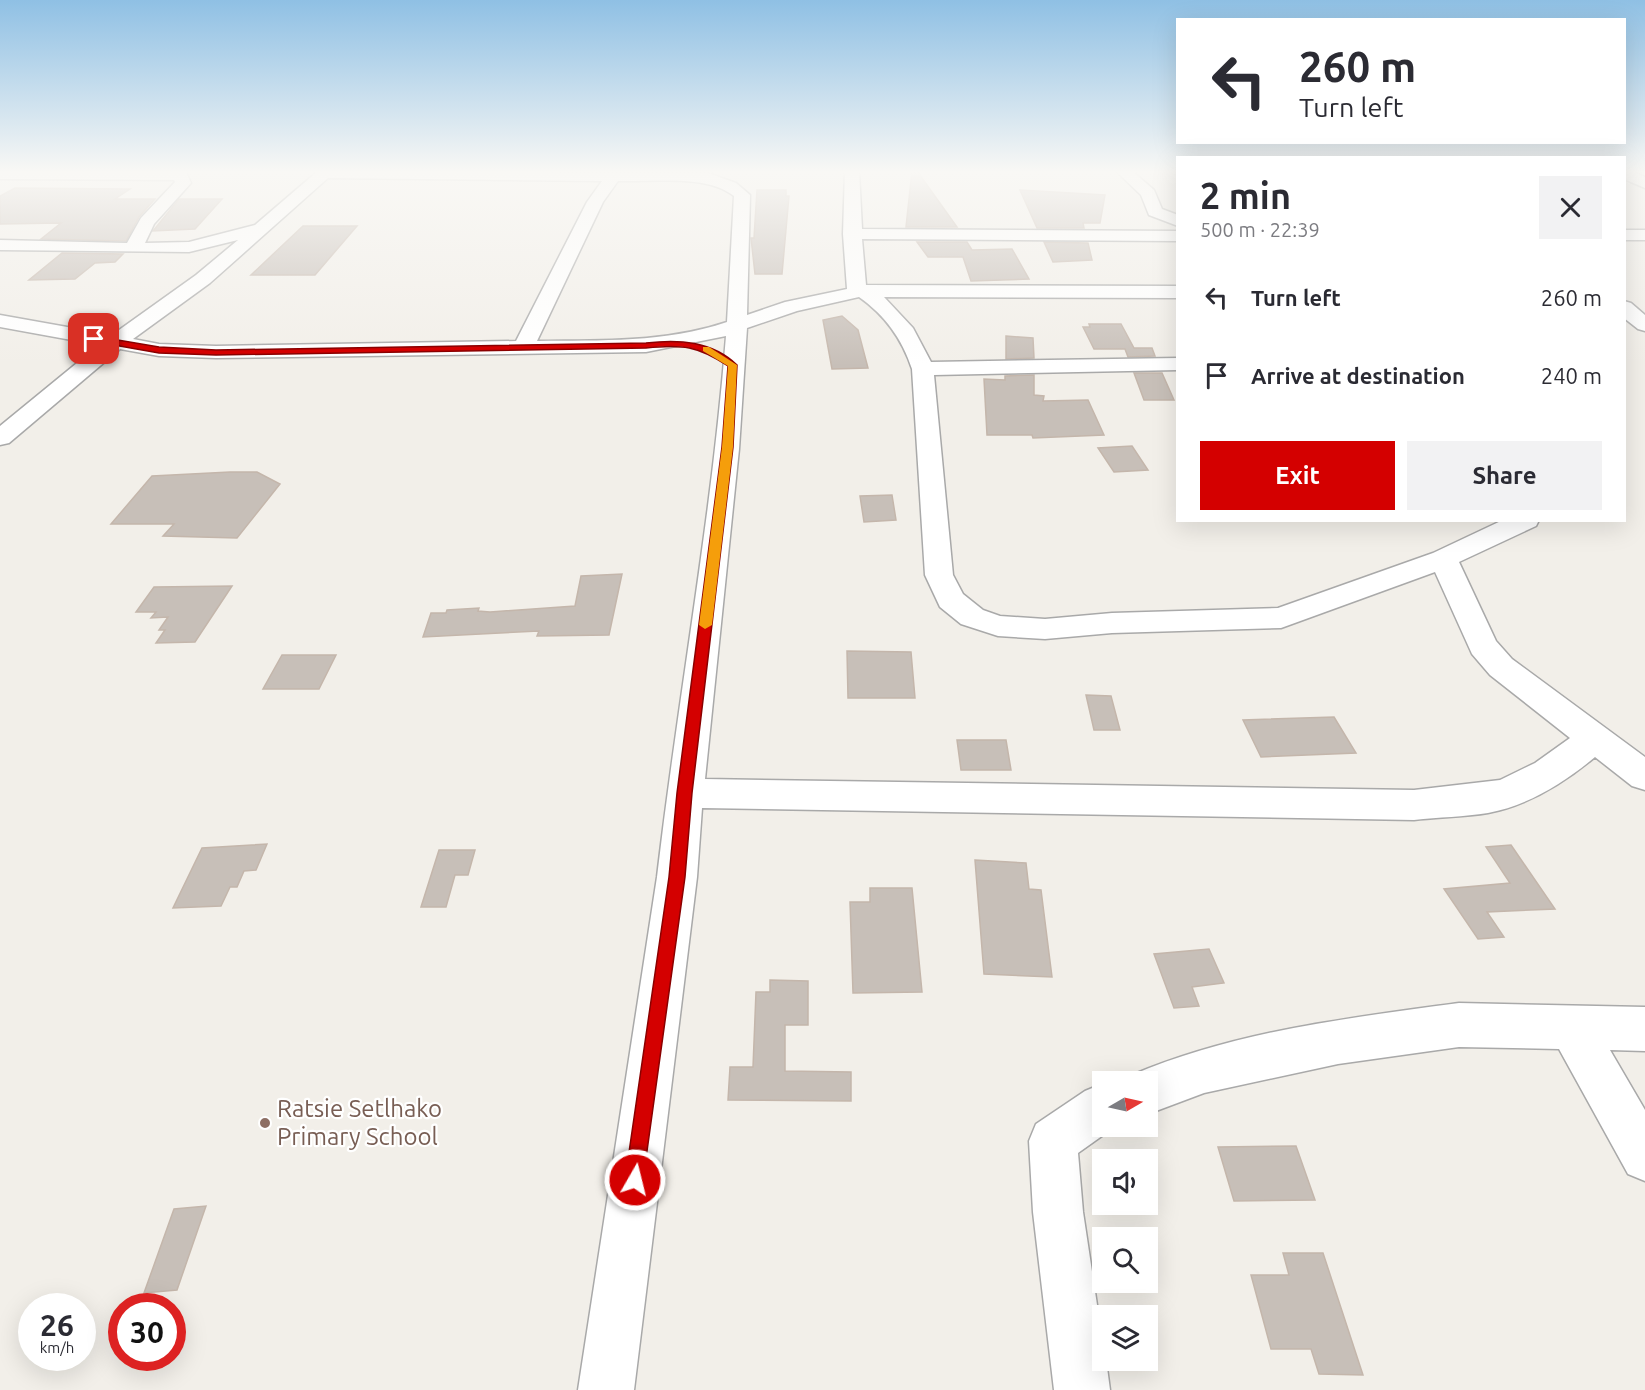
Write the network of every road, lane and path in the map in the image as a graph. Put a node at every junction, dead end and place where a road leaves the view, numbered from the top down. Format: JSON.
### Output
{"nodes":[{"id":1,"x":140,"y":236,"type":"edge"},
{"id":2,"x":232,"y":236,"type":"edge"},
{"id":3,"x":251,"y":236,"type":"edge"},
{"id":4,"x":577,"y":236,"type":"edge"},
{"id":5,"x":740,"y":236,"type":"edge"},
{"id":6,"x":852,"y":236,"type":"edge"},
{"id":7,"x":1156,"y":236,"type":"edge"},
{"id":8,"x":1176,"y":236,"type":"edge"},
{"id":9,"x":0,"y":245,"type":"edge"},
{"id":10,"x":189,"y":247,"type":"junction"},
{"id":11,"x":133,"y":248,"type":"junction"},
{"id":12,"x":229,"y":256,"type":"junction"},
{"id":13,"x":863,"y":291,"type":"junction"},
{"id":14,"x":1176,"y":292,"type":"edge"},
{"id":15,"x":1628,"y":297,"type":"edge"},
{"id":16,"x":0,"y":321,"type":"edge"},
{"id":17,"x":737,"y":324,"type":"junction"},
{"id":18,"x":1645,"y":325,"type":"edge"},
{"id":19,"x":116,"y":342,"type":"junction"},
{"id":20,"x":678,"y":342,"type":"junction"},
{"id":21,"x":525,"y":348,"type":"junction"},
{"id":22,"x":1176,"y":364,"type":"edge"},
{"id":23,"x":733,"y":365,"type":"junction"},
{"id":24,"x":923,"y":369,"type":"junction"},
{"id":25,"x":0,"y":438,"type":"edge"},
{"id":26,"x":1522,"y":522,"type":"edge"},
{"id":27,"x":1443,"y":559,"type":"junction"},
{"id":28,"x":1592,"y":739,"type":"junction"},
{"id":29,"x":1645,"y":776,"type":"edge"},
{"id":30,"x":684,"y":793,"type":"junction"},
{"id":31,"x":1572,"y":1028,"type":"junction"},
{"id":32,"x":1645,"y":1029,"type":"edge"},
{"id":33,"x":1158,"y":1087,"type":"edge"},
{"id":34,"x":1092,"y":1115,"type":"edge"},
{"id":35,"x":1645,"y":1157,"type":"edge"},
{"id":36,"x":606,"y":1390,"type":"edge"},
{"id":37,"x":1082,"y":1390,"type":"edge"}],
"edges":[{"from":1,"to":11,"type":"street"},
{"from":2,"to":10,"type":"street"},
{"from":3,"to":12,"type":"street"},
{"from":4,"to":21,"type":"street"},
{"from":5,"to":17,"type":"street"},
{"from":6,"to":13,"type":"street"},
{"from":7,"to":8,"type":"street"},
{"from":9,"to":11,"type":"street"},
{"from":10,"to":11,"type":"street"},
{"from":10,"to":12,"type":"street"},
{"from":12,"to":19,"type":"street"},
{"from":13,"to":14,"type":"street"},
{"from":13,"to":17,"type":"street"},
{"from":13,"to":24,"type":"street"},
{"from":15,"to":18,"type":"street"},
{"from":16,"to":19,"type":"street"},
{"from":17,"to":20,"type":"street"},
{"from":17,"to":23,"type":"street"},
{"from":19,"to":21,"type":"street"},
{"from":19,"to":25,"type":"street"},
{"from":20,"to":21,"type":"street"},
{"from":20,"to":23,"type":"street"},
{"from":22,"to":24,"type":"street"},
{"from":23,"to":30,"type":"street"},
{"from":24,"to":27,"type":"street"},
{"from":26,"to":27,"type":"street"},
{"from":27,"to":28,"type":"street"},
{"from":28,"to":29,"type":"street"},
{"from":28,"to":30,"type":"street"},
{"from":30,"to":36,"type":"street"},
{"from":31,"to":32,"type":"street"},
{"from":31,"to":33,"type":"street"},
{"from":31,"to":35,"type":"street"},
{"from":34,"to":37,"type":"street"}]}
